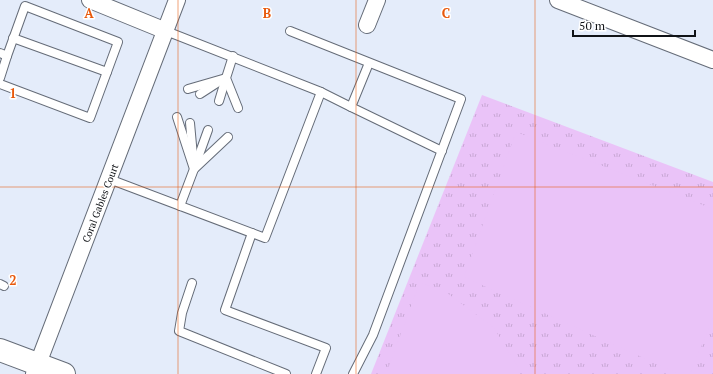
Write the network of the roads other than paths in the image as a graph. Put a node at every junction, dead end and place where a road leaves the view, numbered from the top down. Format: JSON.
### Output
{"nodes":[{"id":1,"x":90,"y":0,"type":"edge"},
{"id":2,"x":177,"y":0,"type":"edge"},
{"id":3,"x":377,"y":0,"type":"edge"},
{"id":4,"x":558,"y":0,"type":"edge"},
{"id":5,"x":367,"y":25,"type":"dead end"},
{"id":6,"x":166,"y":31,"type":"junction"},
{"id":7,"x":290,"y":31,"type":"dead end"},
{"id":8,"x":13,"y":38,"type":"junction"},
{"id":9,"x":4,"y":54,"type":"edge"},
{"id":10,"x":233,"y":56,"type":"junction"},
{"id":11,"x":713,"y":60,"type":"edge"},
{"id":12,"x":369,"y":63,"type":"junction"},
{"id":13,"x":107,"y":72,"type":"junction"},
{"id":14,"x":0,"y":78,"type":"edge"},
{"id":15,"x":226,"y":78,"type":"junction"},
{"id":16,"x":0,"y":84,"type":"edge"},
{"id":17,"x":188,"y":89,"type":"dead end"},
{"id":18,"x":321,"y":92,"type":"junction"},
{"id":19,"x":200,"y":94,"type":"dead end"},
{"id":20,"x":219,"y":100,"type":"dead end"},
{"id":21,"x":351,"y":107,"type":"junction"},
{"id":22,"x":238,"y":108,"type":"dead end"},
{"id":23,"x":177,"y":118,"type":"dead end"},
{"id":24,"x":190,"y":123,"type":"dead end"},
{"id":25,"x":208,"y":130,"type":"dead end"},
{"id":26,"x":228,"y":137,"type":"dead end"},
{"id":27,"x":442,"y":151,"type":"junction"},
{"id":28,"x":194,"y":169,"type":"junction"},
{"id":29,"x":109,"y":179,"type":"junction"},
{"id":30,"x":180,"y":206,"type":"junction"},
{"id":31,"x":252,"y":233,"type":"junction"},
{"id":32,"x":192,"y":283,"type":"dead end"},
{"id":33,"x":0,"y":350,"type":"edge"},
{"id":34,"x":36,"y":369,"type":"edge"},
{"id":35,"x":64,"y":374,"type":"edge"},
{"id":36,"x":286,"y":374,"type":"edge"},
{"id":37,"x":316,"y":374,"type":"edge"},
{"id":38,"x":353,"y":374,"type":"edge"}],
"edges":[{"from":1,"to":6,"type":"street"},
{"from":2,"to":6,"type":"street","name":"Coral Gables Court"},
{"from":3,"to":5,"type":"street"},
{"from":4,"to":11,"type":"street"},
{"from":6,"to":10,"type":"lane"},
{"from":6,"to":29,"type":"street","name":"Coral Gables Court"},
{"from":7,"to":12,"type":"lane"},
{"from":8,"to":9,"type":"lane"},
{"from":8,"to":13,"type":"lane"},
{"from":8,"to":13,"type":"lane"},
{"from":9,"to":14,"type":"lane"},
{"from":10,"to":15,"type":"lane"},
{"from":10,"to":18,"type":"lane"},
{"from":12,"to":21,"type":"lane"},
{"from":12,"to":27,"type":"lane"},
{"from":13,"to":16,"type":"lane"},
{"from":15,"to":17,"type":"lane"},
{"from":15,"to":19,"type":"lane"},
{"from":15,"to":20,"type":"lane"},
{"from":15,"to":22,"type":"lane"},
{"from":18,"to":21,"type":"lane"},
{"from":18,"to":31,"type":"lane"},
{"from":21,"to":27,"type":"lane"},
{"from":23,"to":28,"type":"lane"},
{"from":24,"to":28,"type":"lane"},
{"from":25,"to":28,"type":"lane"},
{"from":26,"to":28,"type":"lane"},
{"from":27,"to":38,"type":"lane"},
{"from":28,"to":30,"type":"lane"},
{"from":29,"to":30,"type":"lane"},
{"from":29,"to":34,"type":"street","name":"Coral Gables Court"},
{"from":30,"to":31,"type":"lane"},
{"from":31,"to":37,"type":"lane"},
{"from":32,"to":36,"type":"lane"},
{"from":33,"to":34,"type":"main road"},
{"from":34,"to":35,"type":"main road"}]}
